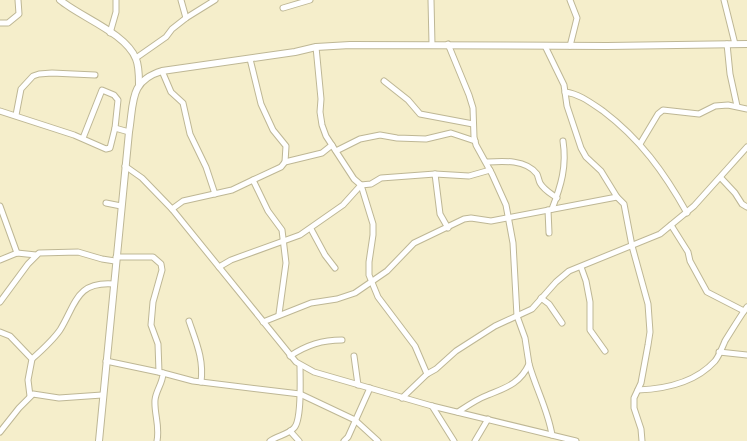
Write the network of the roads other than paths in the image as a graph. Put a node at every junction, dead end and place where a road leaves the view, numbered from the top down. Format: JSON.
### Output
{"nodes":[{"id":1,"x":18,"y":0,"type":"edge"},
{"id":2,"x":60,"y":0,"type":"edge"},
{"id":3,"x":116,"y":0,"type":"edge"},
{"id":4,"x":181,"y":0,"type":"edge"},
{"id":5,"x":215,"y":0,"type":"edge"},
{"id":6,"x":310,"y":0,"type":"edge"},
{"id":7,"x":432,"y":0,"type":"edge"},
{"id":8,"x":724,"y":0,"type":"edge"},
{"id":9,"x":572,"y":1,"type":"edge"},
{"id":10,"x":282,"y":8,"type":"dead end"},
{"id":11,"x":186,"y":18,"type":"junction"},
{"id":12,"x":0,"y":23,"type":"edge"},
{"id":13,"x":110,"y":33,"type":"junction"},
{"id":14,"x":432,"y":44,"type":"junction"},
{"id":15,"x":448,"y":44,"type":"junction"},
{"id":16,"x":727,"y":44,"type":"junction"},
{"id":17,"x":735,"y":44,"type":"junction"},
{"id":18,"x":747,"y":44,"type":"edge"},
{"id":19,"x":545,"y":46,"type":"junction"},
{"id":20,"x":570,"y":46,"type":"junction"},
{"id":21,"x":316,"y":47,"type":"junction"},
{"id":22,"x":136,"y":58,"type":"junction"},
{"id":23,"x":250,"y":59,"type":"junction"},
{"id":24,"x":162,"y":71,"type":"junction"},
{"id":25,"x":95,"y":75,"type":"dead end"},
{"id":26,"x":384,"y":81,"type":"dead end"},
{"id":27,"x":139,"y":84,"type":"junction"},
{"id":28,"x":565,"y":92,"type":"junction"},
{"id":29,"x":737,"y":106,"type":"junction"},
{"id":30,"x":747,"y":109,"type":"edge"},
{"id":31,"x":0,"y":111,"type":"edge"},
{"id":32,"x":16,"y":115,"type":"junction"},
{"id":33,"x":473,"y":124,"type":"junction"},
{"id":34,"x":115,"y":128,"type":"junction"},
{"id":35,"x":129,"y":132,"type":"junction"},
{"id":36,"x":83,"y":138,"type":"junction"},
{"id":37,"x":475,"y":141,"type":"junction"},
{"id":38,"x":563,"y":141,"type":"dead end"},
{"id":39,"x":640,"y":144,"type":"junction"},
{"id":40,"x":332,"y":145,"type":"junction"},
{"id":41,"x":747,"y":147,"type":"edge"},
{"id":42,"x":336,"y":151,"type":"junction"},
{"id":43,"x":285,"y":162,"type":"junction"},
{"id":44,"x":486,"y":162,"type":"junction"},
{"id":45,"x":125,"y":166,"type":"junction"},
{"id":46,"x":490,"y":170,"type":"junction"},
{"id":47,"x":435,"y":174,"type":"junction"},
{"id":48,"x":721,"y":178,"type":"junction"},
{"id":49,"x":253,"y":180,"type":"junction"},
{"id":50,"x":361,"y":185,"type":"junction"},
{"id":51,"x":215,"y":194,"type":"junction"},
{"id":52,"x":617,"y":197,"type":"junction"},
{"id":53,"x":557,"y":198,"type":"junction"},
{"id":54,"x":106,"y":203,"type":"dead end"},
{"id":55,"x":0,"y":206,"type":"edge"},
{"id":56,"x":121,"y":206,"type":"junction"},
{"id":57,"x":747,"y":207,"type":"edge"},
{"id":58,"x":172,"y":209,"type":"junction"},
{"id":59,"x":550,"y":209,"type":"junction"},
{"id":60,"x":687,"y":212,"type":"junction"},
{"id":61,"x":509,"y":218,"type":"junction"},
{"id":62,"x":671,"y":225,"type":"junction"},
{"id":63,"x":448,"y":228,"type":"junction"},
{"id":64,"x":311,"y":229,"type":"junction"},
{"id":65,"x":548,"y":233,"type":"dead end"},
{"id":66,"x":283,"y":241,"type":"junction"},
{"id":67,"x":632,"y":246,"type":"junction"},
{"id":68,"x":17,"y":253,"type":"junction"},
{"id":69,"x":36,"y":255,"type":"junction"},
{"id":70,"x":116,"y":259,"type":"junction"},
{"id":71,"x":0,"y":260,"type":"edge"},
{"id":72,"x":219,"y":267,"type":"junction"},
{"id":73,"x":581,"y":267,"type":"junction"},
{"id":74,"x":335,"y":268,"type":"dead end"},
{"id":75,"x":372,"y":281,"type":"junction"},
{"id":76,"x":114,"y":284,"type":"junction"},
{"id":77,"x":541,"y":298,"type":"junction"},
{"id":78,"x":0,"y":302,"type":"edge"},
{"id":79,"x":746,"y":309,"type":"edge"},
{"id":80,"x":279,"y":314,"type":"junction"},
{"id":81,"x":517,"y":316,"type":"junction"},
{"id":82,"x":189,"y":321,"type":"dead end"},
{"id":83,"x":263,"y":322,"type":"junction"},
{"id":84,"x":562,"y":323,"type":"dead end"},
{"id":85,"x":0,"y":332,"type":"edge"},
{"id":86,"x":342,"y":340,"type":"dead end"},
{"id":87,"x":605,"y":351,"type":"dead end"},
{"id":88,"x":719,"y":352,"type":"junction"},
{"id":89,"x":747,"y":355,"type":"edge"},
{"id":90,"x":290,"y":356,"type":"junction"},
{"id":91,"x":354,"y":356,"type":"dead end"},
{"id":92,"x":32,"y":360,"type":"junction"},
{"id":93,"x":106,"y":361,"type":"junction"},
{"id":94,"x":529,"y":364,"type":"junction"},
{"id":95,"x":300,"y":366,"type":"junction"},
{"id":96,"x":161,"y":372,"type":"junction"},
{"id":97,"x":427,"y":374,"type":"junction"},
{"id":98,"x":201,"y":382,"type":"junction"},
{"id":99,"x":358,"y":384,"type":"junction"},
{"id":100,"x":29,"y":388,"type":"junction"},
{"id":101,"x":370,"y":388,"type":"junction"},
{"id":102,"x":638,"y":390,"type":"junction"},
{"id":103,"x":36,"y":394,"type":"junction"},
{"id":104,"x":300,"y":394,"type":"junction"},
{"id":105,"x":102,"y":395,"type":"junction"},
{"id":106,"x":30,"y":396,"type":"junction"},
{"id":107,"x":402,"y":398,"type":"junction"},
{"id":108,"x":432,"y":406,"type":"junction"},
{"id":109,"x":458,"y":412,"type":"junction"},
{"id":110,"x":488,"y":419,"type":"junction"},
{"id":111,"x":356,"y":420,"type":"junction"},
{"id":112,"x":290,"y":431,"type":"junction"},
{"id":113,"x":0,"y":432,"type":"edge"},
{"id":114,"x":552,"y":435,"type":"junction"},
{"id":115,"x":99,"y":441,"type":"edge"},
{"id":116,"x":157,"y":441,"type":"edge"},
{"id":117,"x":270,"y":441,"type":"edge"},
{"id":118,"x":299,"y":441,"type":"edge"},
{"id":119,"x":344,"y":441,"type":"edge"},
{"id":120,"x":378,"y":441,"type":"edge"},
{"id":121,"x":454,"y":441,"type":"edge"},
{"id":122,"x":475,"y":441,"type":"edge"},
{"id":123,"x":575,"y":441,"type":"edge"},
{"id":124,"x":642,"y":441,"type":"edge"}],
"edges":[{"from":1,"to":12,"type":"street"},
{"from":2,"to":13,"type":"main road"},
{"from":3,"to":13,"type":"street"},
{"from":4,"to":11,"type":"street"},
{"from":5,"to":11,"type":"street"},
{"from":6,"to":10,"type":"street"},
{"from":7,"to":14,"type":"street"},
{"from":8,"to":17,"type":"street"},
{"from":9,"to":20,"type":"street"},
{"from":11,"to":22,"type":"street"},
{"from":13,"to":22,"type":"main road"},
{"from":14,"to":15,"type":"main road"},
{"from":14,"to":21,"type":"main road"},
{"from":15,"to":19,"type":"main road"},
{"from":15,"to":33,"type":"street"},
{"from":16,"to":17,"type":"main road"},
{"from":16,"to":20,"type":"main road"},
{"from":16,"to":29,"type":"street"},
{"from":17,"to":18,"type":"main road"},
{"from":19,"to":20,"type":"main road"},
{"from":19,"to":28,"type":"street"},
{"from":21,"to":23,"type":"main road"},
{"from":21,"to":40,"type":"street"},
{"from":22,"to":27,"type":"main road"},
{"from":23,"to":24,"type":"main road"},
{"from":23,"to":43,"type":"street"},
{"from":24,"to":27,"type":"main road"},
{"from":24,"to":51,"type":"street"},
{"from":25,"to":32,"type":"street"},
{"from":26,"to":33,"type":"street"},
{"from":27,"to":35,"type":"main road"},
{"from":28,"to":39,"type":"street"},
{"from":28,"to":52,"type":"street"},
{"from":29,"to":30,"type":"street"},
{"from":29,"to":39,"type":"street"},
{"from":31,"to":32,"type":"street"},
{"from":32,"to":36,"type":"street"},
{"from":33,"to":37,"type":"street"},
{"from":34,"to":35,"type":"street"},
{"from":34,"to":36,"type":"street"},
{"from":34,"to":36,"type":"street"},
{"from":35,"to":45,"type":"main road"},
{"from":37,"to":42,"type":"street"},
{"from":37,"to":44,"type":"street"},
{"from":38,"to":53,"type":"street"},
{"from":39,"to":60,"type":"street"},
{"from":40,"to":42,"type":"street"},
{"from":40,"to":43,"type":"street"},
{"from":41,"to":48,"type":"street"},
{"from":42,"to":50,"type":"street"},
{"from":43,"to":49,"type":"street"},
{"from":44,"to":46,"type":"street"},
{"from":44,"to":53,"type":"street"},
{"from":45,"to":56,"type":"main road"},
{"from":45,"to":58,"type":"street"},
{"from":46,"to":47,"type":"street"},
{"from":46,"to":61,"type":"street"},
{"from":47,"to":50,"type":"street"},
{"from":47,"to":63,"type":"street"},
{"from":48,"to":57,"type":"street"},
{"from":48,"to":60,"type":"street"},
{"from":49,"to":51,"type":"street"},
{"from":49,"to":66,"type":"street"},
{"from":50,"to":64,"type":"street"},
{"from":50,"to":75,"type":"street"},
{"from":51,"to":58,"type":"street"},
{"from":52,"to":59,"type":"street"},
{"from":52,"to":67,"type":"street"},
{"from":53,"to":59,"type":"street"},
{"from":54,"to":56,"type":"street"},
{"from":55,"to":68,"type":"street"},
{"from":56,"to":70,"type":"main road"},
{"from":58,"to":72,"type":"street"},
{"from":59,"to":61,"type":"street"},
{"from":59,"to":65,"type":"street"},
{"from":60,"to":62,"type":"street"},
{"from":61,"to":63,"type":"street"},
{"from":61,"to":81,"type":"street"},
{"from":62,"to":67,"type":"street"},
{"from":62,"to":79,"type":"street"},
{"from":63,"to":75,"type":"street"},
{"from":64,"to":66,"type":"street"},
{"from":64,"to":74,"type":"street"},
{"from":66,"to":72,"type":"street"},
{"from":66,"to":80,"type":"street"},
{"from":67,"to":73,"type":"street"},
{"from":67,"to":102,"type":"street"},
{"from":68,"to":69,"type":"street"},
{"from":68,"to":71,"type":"street"},
{"from":69,"to":70,"type":"street"},
{"from":69,"to":78,"type":"street"},
{"from":70,"to":76,"type":"main road"},
{"from":70,"to":96,"type":"street"},
{"from":72,"to":83,"type":"street"},
{"from":73,"to":77,"type":"street"},
{"from":73,"to":87,"type":"street"},
{"from":75,"to":80,"type":"street"},
{"from":75,"to":97,"type":"street"},
{"from":76,"to":92,"type":"street"},
{"from":76,"to":93,"type":"main road"},
{"from":77,"to":81,"type":"street"},
{"from":77,"to":84,"type":"street"},
{"from":79,"to":88,"type":"street"},
{"from":80,"to":83,"type":"street"},
{"from":81,"to":94,"type":"street"},
{"from":81,"to":97,"type":"street"},
{"from":82,"to":98,"type":"street"},
{"from":83,"to":90,"type":"street"},
{"from":85,"to":92,"type":"street"},
{"from":86,"to":90,"type":"street"},
{"from":88,"to":89,"type":"street"},
{"from":88,"to":102,"type":"street"},
{"from":90,"to":95,"type":"street"},
{"from":91,"to":99,"type":"street"},
{"from":92,"to":100,"type":"street"},
{"from":93,"to":96,"type":"street"},
{"from":93,"to":105,"type":"main road"},
{"from":94,"to":109,"type":"street"},
{"from":94,"to":114,"type":"street"},
{"from":95,"to":99,"type":"street"},
{"from":95,"to":104,"type":"street"},
{"from":96,"to":98,"type":"street"},
{"from":96,"to":116,"type":"street"},
{"from":97,"to":107,"type":"street"},
{"from":98,"to":104,"type":"street"},
{"from":99,"to":101,"type":"street"},
{"from":100,"to":103,"type":"street"},
{"from":100,"to":106,"type":"street"},
{"from":101,"to":107,"type":"street"},
{"from":101,"to":111,"type":"street"},
{"from":102,"to":124,"type":"street"},
{"from":103,"to":105,"type":"street"},
{"from":103,"to":106,"type":"street"},
{"from":104,"to":111,"type":"street"},
{"from":104,"to":112,"type":"street"},
{"from":105,"to":115,"type":"main road"},
{"from":106,"to":113,"type":"street"},
{"from":107,"to":108,"type":"street"},
{"from":108,"to":109,"type":"street"},
{"from":108,"to":121,"type":"street"},
{"from":109,"to":110,"type":"street"},
{"from":110,"to":114,"type":"street"},
{"from":110,"to":122,"type":"street"},
{"from":111,"to":119,"type":"street"},
{"from":111,"to":120,"type":"street"},
{"from":112,"to":117,"type":"street"},
{"from":112,"to":118,"type":"street"},
{"from":114,"to":123,"type":"street"}]}
